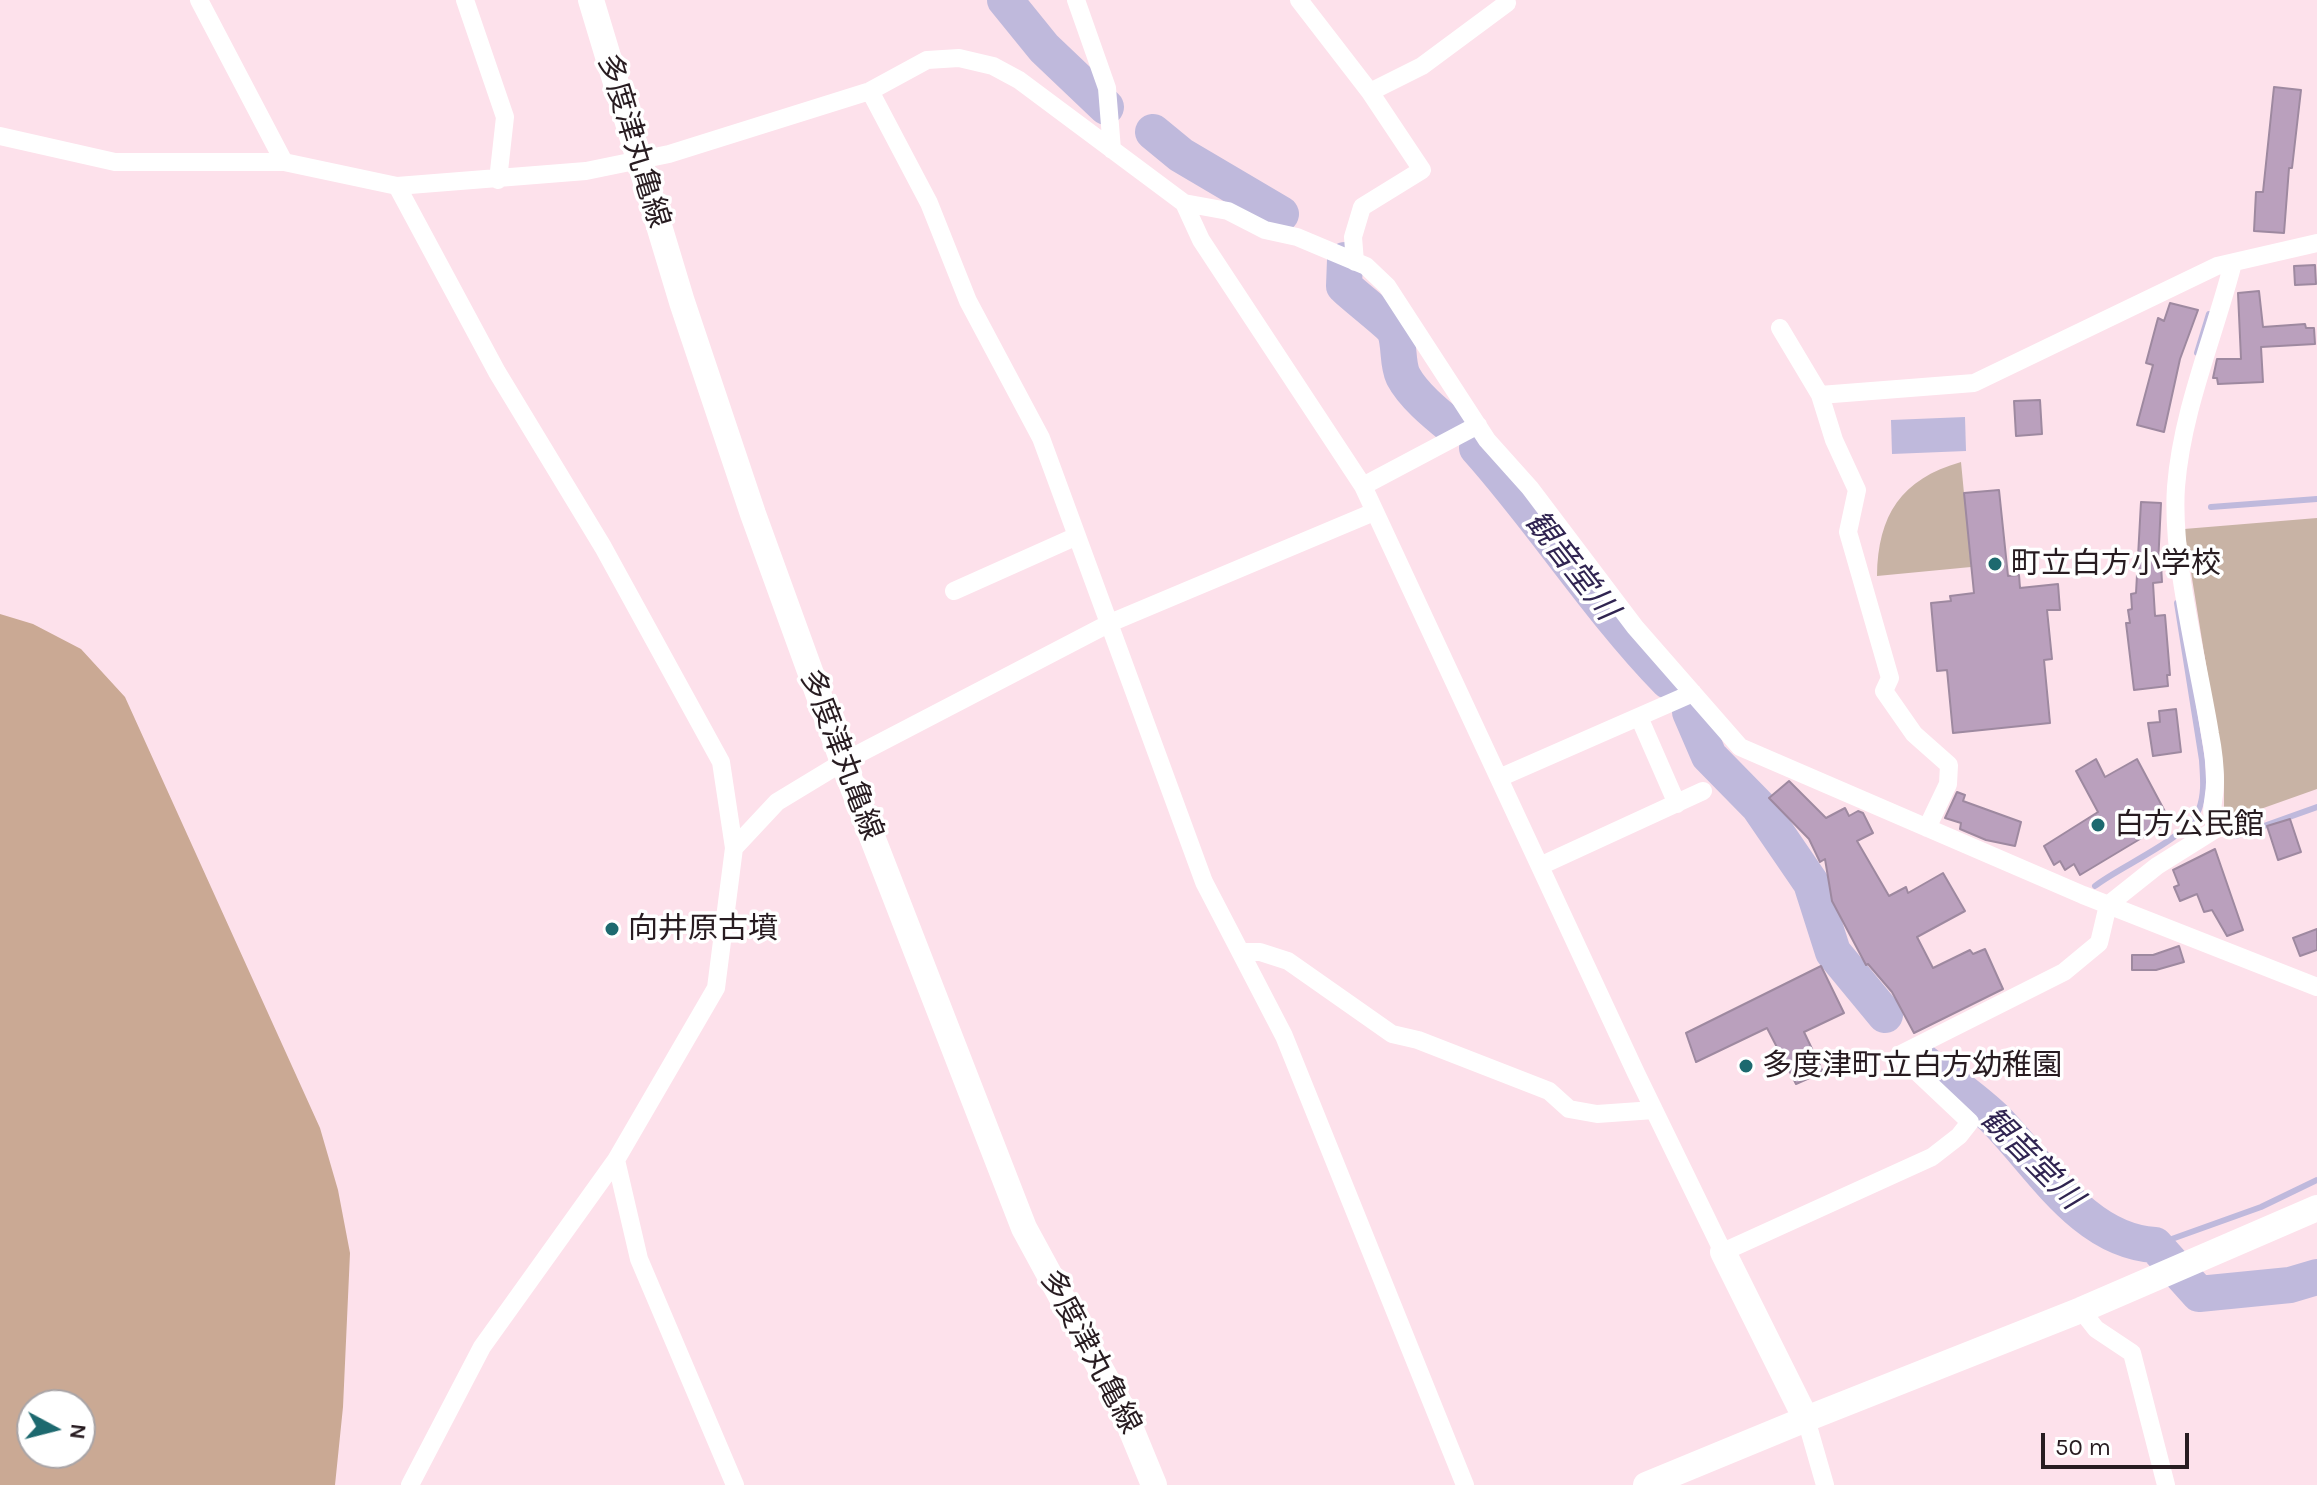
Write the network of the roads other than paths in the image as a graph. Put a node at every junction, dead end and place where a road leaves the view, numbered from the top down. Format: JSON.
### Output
{"nodes":[{"id":1,"x":199,"y":0,"type":"edge"},
{"id":2,"x":465,"y":0,"type":"edge"},
{"id":3,"x":591,"y":0,"type":"edge"},
{"id":4,"x":1076,"y":0,"type":"edge"},
{"id":5,"x":1299,"y":0,"type":"edge"},
{"id":6,"x":1507,"y":3,"type":"dead end"},
{"id":7,"x":870,"y":91,"type":"junction"},
{"id":8,"x":1370,"y":92,"type":"junction"},
{"id":9,"x":0,"y":136,"type":"edge"},
{"id":10,"x":1112,"y":150,"type":"junction"},
{"id":11,"x":639,"y":161,"type":"junction"},
{"id":12,"x":284,"y":162,"type":"junction"},
{"id":13,"x":498,"y":180,"type":"junction"},
{"id":14,"x":397,"y":186,"type":"junction"},
{"id":15,"x":1184,"y":203,"type":"junction"},
{"id":16,"x":2317,"y":243,"type":"edge"},
{"id":17,"x":1355,"y":262,"type":"junction"},
{"id":18,"x":2233,"y":263,"type":"junction"},
{"id":19,"x":1780,"y":328,"type":"dead end"},
{"id":20,"x":1820,"y":395,"type":"junction"},
{"id":21,"x":1478,"y":425,"type":"junction"},
{"id":22,"x":1363,"y":486,"type":"junction"},
{"id":23,"x":1374,"y":512,"type":"junction"},
{"id":24,"x":1077,"y":536,"type":"junction"},
{"id":25,"x":954,"y":591,"type":"dead end"},
{"id":26,"x":1110,"y":623,"type":"junction"},
{"id":27,"x":1693,"y":693,"type":"junction"},
{"id":28,"x":1639,"y":717,"type":"junction"},
{"id":29,"x":843,"y":762,"type":"junction"},
{"id":30,"x":1499,"y":778,"type":"junction"},
{"id":31,"x":1703,"y":791,"type":"dead end"},
{"id":32,"x":1677,"y":804,"type":"junction"},
{"id":33,"x":1927,"y":828,"type":"junction"},
{"id":34,"x":734,"y":848,"type":"junction"},
{"id":35,"x":1540,"y":866,"type":"junction"},
{"id":36,"x":2108,"y":905,"type":"junction"},
{"id":37,"x":1241,"y":952,"type":"junction"},
{"id":38,"x":2317,"y":987,"type":"edge"},
{"id":39,"x":1654,"y":1110,"type":"junction"},
{"id":40,"x":616,"y":1160,"type":"junction"},
{"id":41,"x":2317,"y":1208,"type":"edge"},
{"id":42,"x":1723,"y":1252,"type":"junction"},
{"id":43,"x":2081,"y":1310,"type":"junction"},
{"id":44,"x":1806,"y":1419,"type":"junction"},
{"id":45,"x":410,"y":1485,"type":"edge"},
{"id":46,"x":735,"y":1485,"type":"edge"},
{"id":47,"x":1154,"y":1485,"type":"edge"},
{"id":48,"x":1465,"y":1485,"type":"edge"},
{"id":49,"x":1646,"y":1485,"type":"edge"},
{"id":50,"x":1825,"y":1485,"type":"edge"},
{"id":51,"x":2166,"y":1485,"type":"edge"}],
"edges":[{"from":1,"to":12,"type":"street"},
{"from":2,"to":13,"type":"street"},
{"from":3,"to":11,"type":"main road","name":"多度津丸亀線"},
{"from":4,"to":10,"type":"street"},
{"from":5,"to":8,"type":"street"},
{"from":6,"to":8,"type":"street"},
{"from":7,"to":10,"type":"street"},
{"from":7,"to":11,"type":"street"},
{"from":7,"to":24,"type":"street"},
{"from":8,"to":17,"type":"street"},
{"from":9,"to":12,"type":"street"},
{"from":10,"to":15,"type":"street"},
{"from":11,"to":13,"type":"street"},
{"from":11,"to":29,"type":"main road","name":"多度津丸亀線"},
{"from":12,"to":14,"type":"street"},
{"from":13,"to":14,"type":"street"},
{"from":14,"to":34,"type":"street"},
{"from":15,"to":17,"type":"street"},
{"from":15,"to":22,"type":"street"},
{"from":16,"to":18,"type":"street"},
{"from":17,"to":21,"type":"street"},
{"from":18,"to":20,"type":"street"},
{"from":18,"to":36,"type":"street"},
{"from":19,"to":20,"type":"street"},
{"from":20,"to":33,"type":"street"},
{"from":21,"to":22,"type":"street"},
{"from":21,"to":27,"type":"street"},
{"from":22,"to":23,"type":"street"},
{"from":23,"to":26,"type":"street"},
{"from":23,"to":30,"type":"street"},
{"from":24,"to":25,"type":"street"},
{"from":24,"to":26,"type":"street"},
{"from":26,"to":29,"type":"street"},
{"from":26,"to":37,"type":"street"},
{"from":27,"to":28,"type":"street"},
{"from":27,"to":33,"type":"street"},
{"from":28,"to":30,"type":"street"},
{"from":28,"to":32,"type":"street"},
{"from":29,"to":34,"type":"street"},
{"from":29,"to":47,"type":"main road","name":"多度津丸亀線"},
{"from":30,"to":35,"type":"street"},
{"from":31,"to":32,"type":"street"},
{"from":32,"to":35,"type":"street"},
{"from":33,"to":36,"type":"street"},
{"from":34,"to":40,"type":"street"},
{"from":35,"to":39,"type":"street"},
{"from":36,"to":38,"type":"street"},
{"from":36,"to":42,"type":"street"},
{"from":37,"to":39,"type":"street"},
{"from":37,"to":48,"type":"street"},
{"from":39,"to":42,"type":"street"},
{"from":40,"to":45,"type":"street"},
{"from":40,"to":46,"type":"street"},
{"from":41,"to":43,"type":"main road"},
{"from":42,"to":44,"type":"main road"},
{"from":43,"to":44,"type":"main road"},
{"from":43,"to":51,"type":"street"},
{"from":44,"to":49,"type":"main road"},
{"from":44,"to":50,"type":"street"}]}
